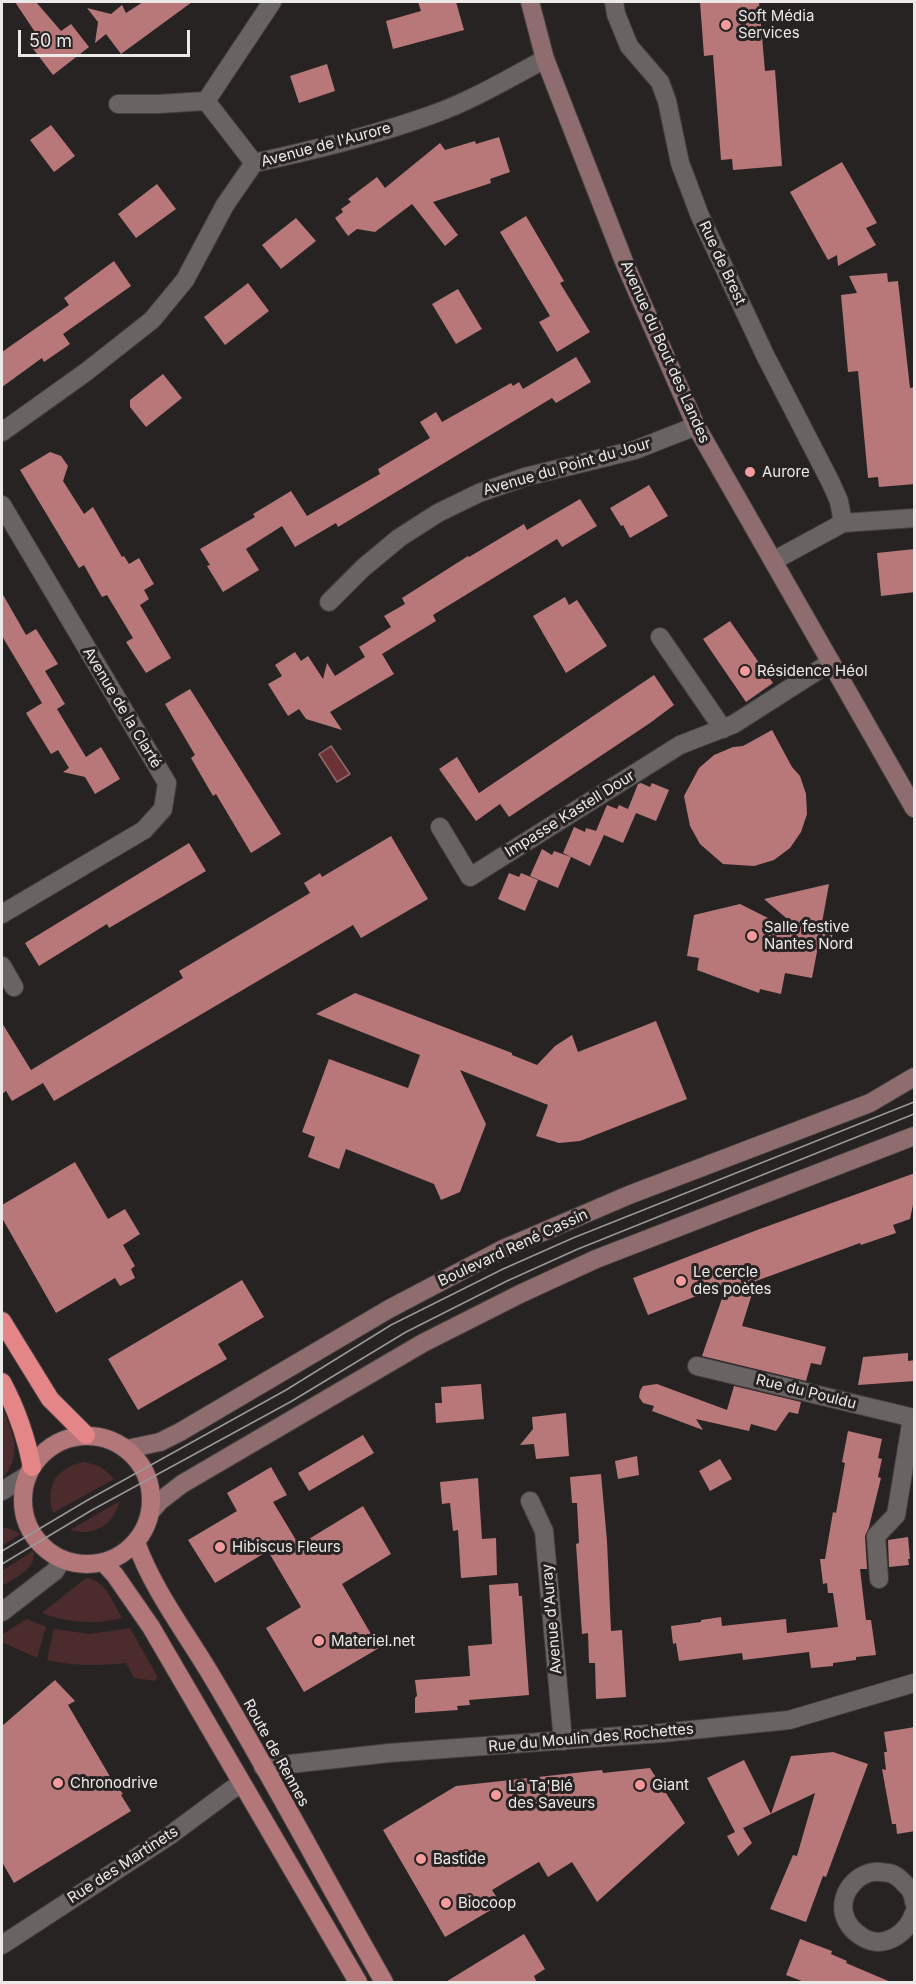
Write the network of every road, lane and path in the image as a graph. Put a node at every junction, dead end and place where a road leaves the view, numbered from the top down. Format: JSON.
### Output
{"nodes":[{"id":1,"x":272,"y":2,"type":"edge"},
{"id":2,"x":530,"y":2,"type":"edge"},
{"id":3,"x":614,"y":2,"type":"edge"},
{"id":4,"x":545,"y":59,"type":"junction"},
{"id":5,"x":206,"y":100,"type":"junction"},
{"id":6,"x":118,"y":104,"type":"dead end"},
{"id":7,"x":254,"y":163,"type":"junction"},
{"id":8,"x":696,"y":426,"type":"junction"},
{"id":9,"x":2,"y":432,"type":"edge"},
{"id":10,"x":2,"y":505,"type":"edge"},
{"id":11,"x":915,"y":518,"type":"edge"},
{"id":12,"x":843,"y":523,"type":"junction"},
{"id":13,"x":773,"y":561,"type":"junction"},
{"id":14,"x":329,"y":602,"type":"dead end"},
{"id":15,"x":660,"y":636,"type":"dead end"},
{"id":16,"x":831,"y":662,"type":"junction"},
{"id":17,"x":723,"y":729,"type":"junction"},
{"id":18,"x":915,"y":808,"type":"edge"},
{"id":19,"x":440,"y":827,"type":"dead end"},
{"id":20,"x":2,"y":914,"type":"edge"},
{"id":21,"x":2,"y":966,"type":"edge"},
{"id":22,"x":14,"y":987,"type":"dead end"},
{"id":23,"x":915,"y":1077,"type":"edge"},
{"id":24,"x":915,"y":1136,"type":"edge"},
{"id":25,"x":2,"y":1321,"type":"edge"},
{"id":26,"x":697,"y":1366,"type":"dead end"},
{"id":27,"x":2,"y":1382,"type":"edge"},
{"id":28,"x":913,"y":1418,"type":"edge"},
{"id":29,"x":86,"y":1436,"type":"junction"},
{"id":30,"x":127,"y":1449,"type":"junction"},
{"id":31,"x":30,"y":1471,"type":"junction"},
{"id":32,"x":2,"y":1491,"type":"edge"},
{"id":33,"x":530,"y":1500,"type":"dead end"},
{"id":34,"x":151,"y":1510,"type":"junction"},
{"id":35,"x":136,"y":1542,"type":"junction"},
{"id":36,"x":62,"y":1559,"type":"junction"},
{"id":37,"x":103,"y":1562,"type":"junction"},
{"id":38,"x":879,"y":1579,"type":"dead end"},
{"id":39,"x":2,"y":1612,"type":"edge"},
{"id":40,"x":915,"y":1683,"type":"edge"},
{"id":41,"x":563,"y":1741,"type":"junction"},
{"id":42,"x":263,"y":1767,"type":"junction"},
{"id":43,"x":242,"y":1784,"type":"junction"},
{"id":44,"x":914,"y":1895,"type":"edge"},
{"id":45,"x":915,"y":1913,"type":"edge"},
{"id":46,"x":2,"y":1945,"type":"edge"},
{"id":47,"x":358,"y":1983,"type":"edge"},
{"id":48,"x":384,"y":1983,"type":"edge"}],
"edges":[{"from":1,"to":5,"type":"street"},
{"from":2,"to":4,"type":"main road","name":"Avenue du Bout des Landes"},
{"from":3,"to":12,"type":"street","name":"Rue de Brest"},
{"from":4,"to":7,"type":"street","name":"Avenue de l'Aurore"},
{"from":4,"to":8,"type":"main road","name":"Avenue du Bout des Landes"},
{"from":5,"to":6,"type":"street"},
{"from":5,"to":7,"type":"street"},
{"from":7,"to":9,"type":"street","name":"Avenue de l'Aurore"},
{"from":8,"to":13,"type":"main road","name":"Avenue du Bout des Landes"},
{"from":8,"to":14,"type":"street","name":"Avenue du Point du Jour"},
{"from":10,"to":20,"type":"street","name":"Avenue de la Clarté"},
{"from":11,"to":12,"type":"street"},
{"from":12,"to":13,"type":"street"},
{"from":13,"to":16,"type":"main road","name":"Avenue du Bout des Landes"},
{"from":15,"to":17,"type":"street"},
{"from":16,"to":17,"type":"street","name":"Impasse Kastell Dour"},
{"from":16,"to":18,"type":"main road","name":"Avenue du Bout des Landes"},
{"from":17,"to":19,"type":"street","name":"Impasse Kastell Dour"},
{"from":21,"to":22,"type":"street"},
{"from":23,"to":30,"type":"main road","name":"Boulevard René Cassin"},
{"from":24,"to":34,"type":"main road"},
{"from":25,"to":29,"type":"highway"},
{"from":26,"to":28,"type":"street","name":"Rue du Pouldu"},
{"from":27,"to":31,"type":"highway"},
{"from":28,"to":38,"type":"street"},
{"from":29,"to":30,"type":"main road"},
{"from":29,"to":31,"type":"main road"},
{"from":30,"to":34,"type":"main road"},
{"from":31,"to":32,"type":"street"},
{"from":31,"to":36,"type":"main road"},
{"from":33,"to":41,"type":"street","name":"Avenue d'Auray"},
{"from":34,"to":35,"type":"main road"},
{"from":35,"to":37,"type":"main road"},
{"from":35,"to":42,"type":"main road","name":"Route de Rennes"},
{"from":36,"to":37,"type":"main road"},
{"from":36,"to":39,"type":"street"},
{"from":37,"to":43,"type":"main road"},
{"from":40,"to":41,"type":"street","name":"Rue du Moulin des Rochettes"},
{"from":41,"to":42,"type":"street","name":"Rue du Moulin des Rochettes"},
{"from":42,"to":48,"type":"main road","name":"Route de Rennes"},
{"from":43,"to":46,"type":"street","name":"Rue des Martinets"},
{"from":43,"to":47,"type":"main road"},
{"from":44,"to":45,"type":"street"}]}
